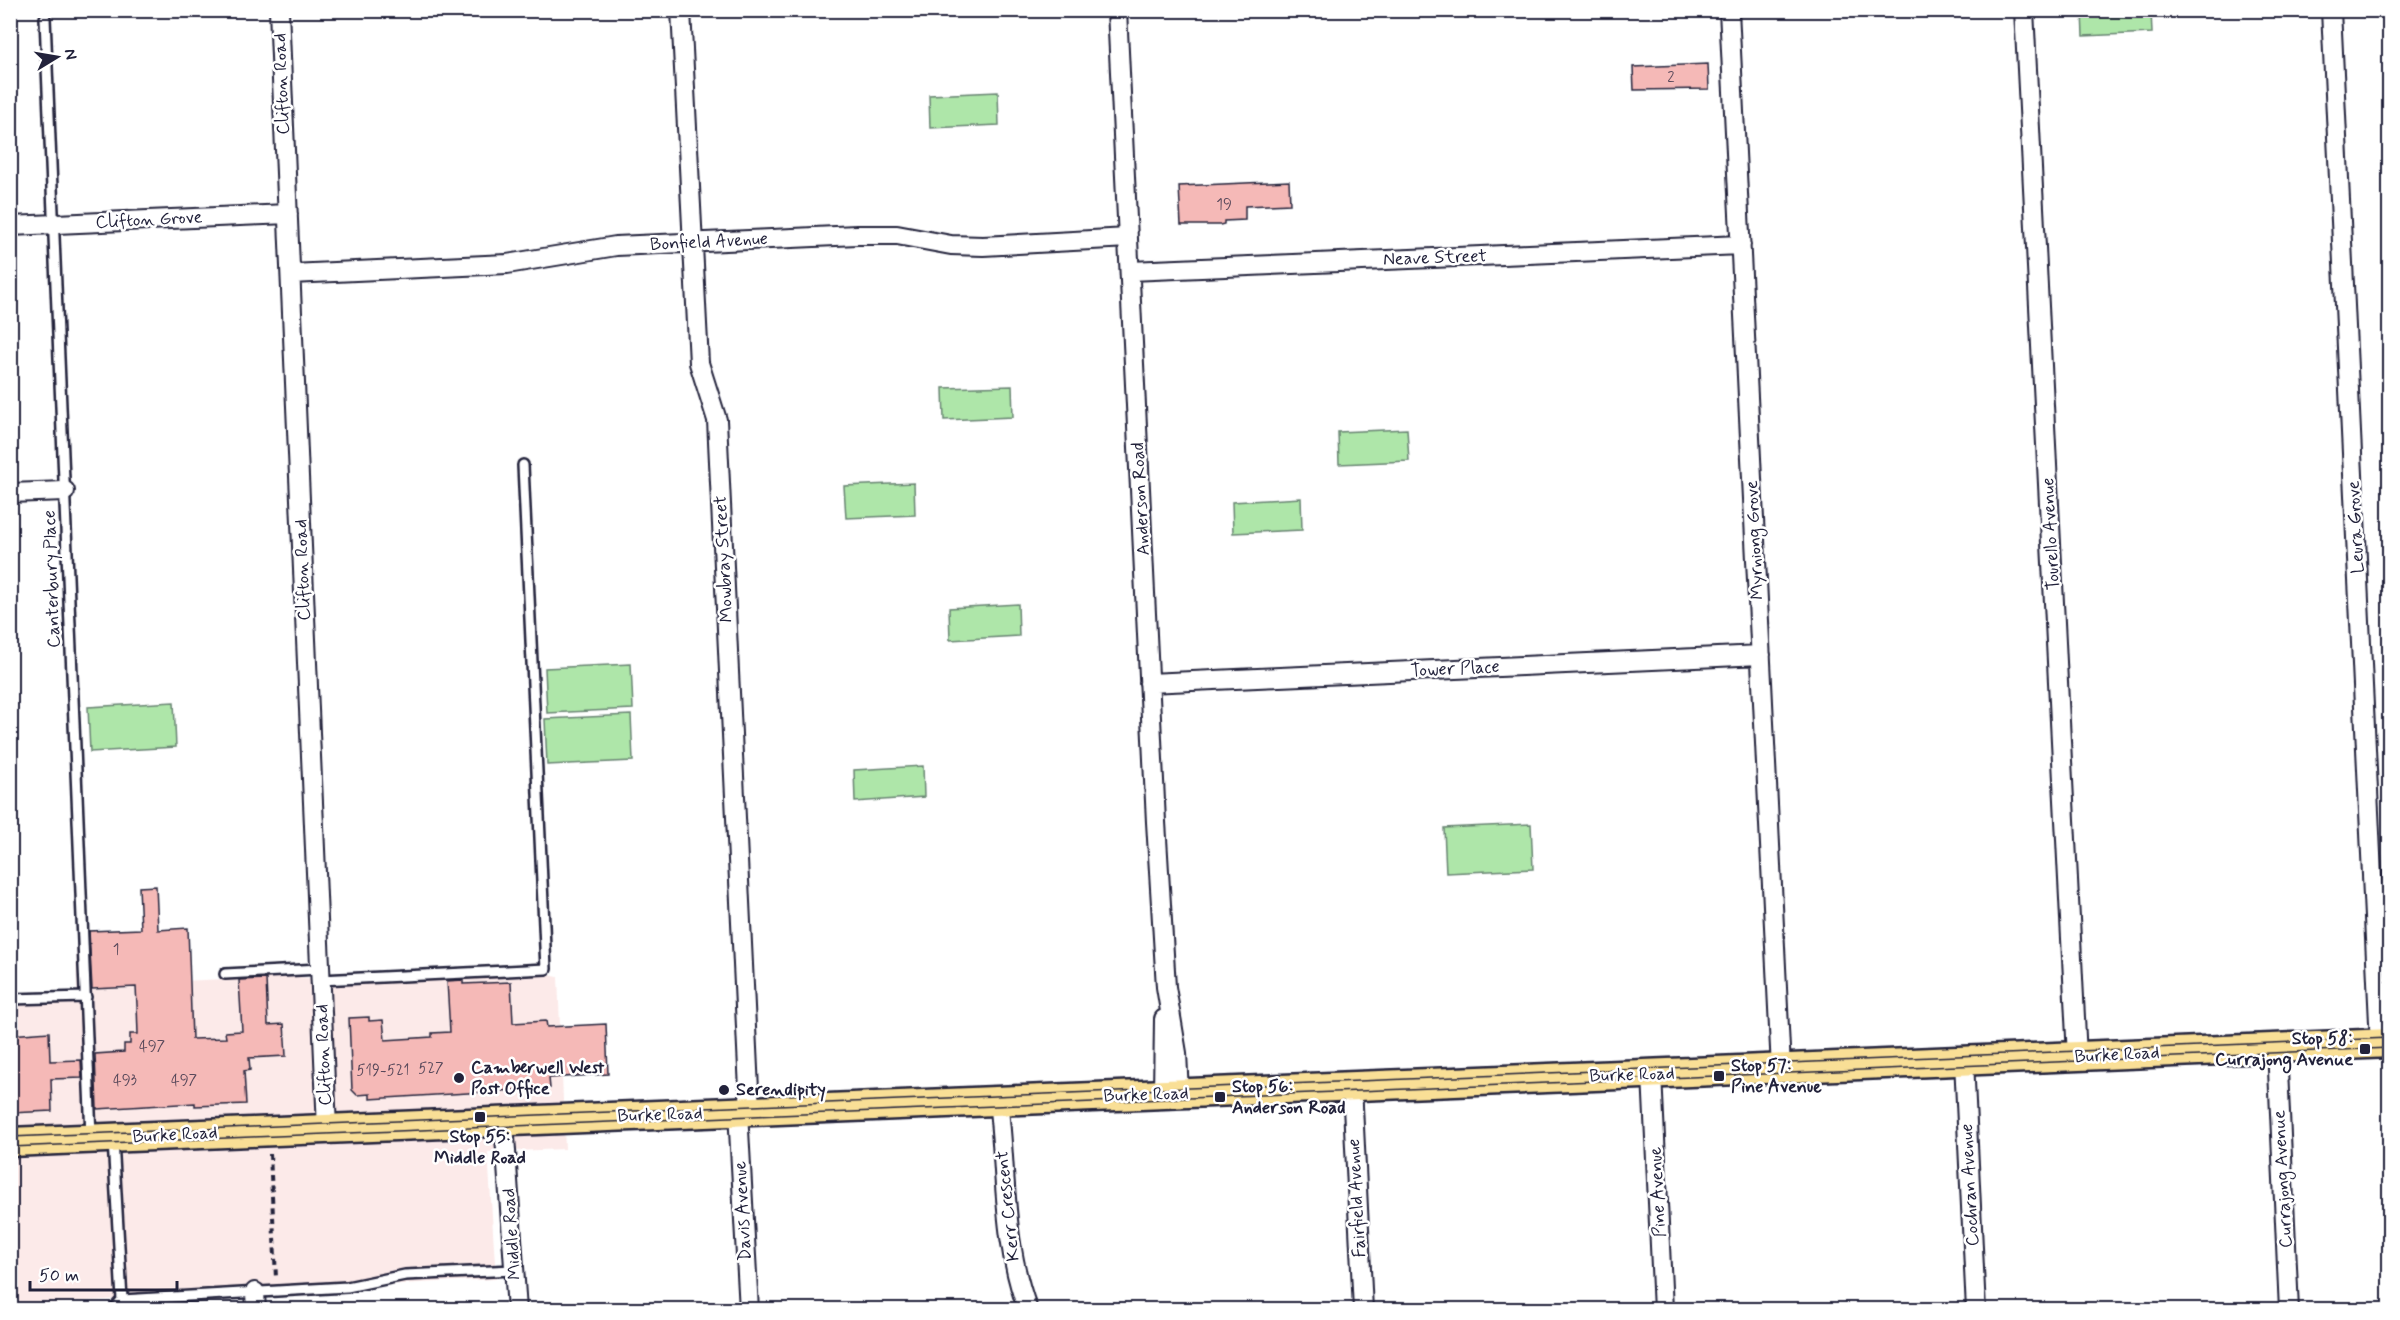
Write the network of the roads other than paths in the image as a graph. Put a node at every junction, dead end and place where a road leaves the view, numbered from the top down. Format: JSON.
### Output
{"nodes":[{"id":1,"x":279,"y":10,"type":"edge"},
{"id":2,"x":681,"y":10,"type":"edge"},
{"id":3,"x":1117,"y":10,"type":"edge"},
{"id":4,"x":1729,"y":10,"type":"edge"},
{"id":5,"x":2024,"y":10,"type":"edge"},
{"id":6,"x":2331,"y":10,"type":"edge"},
{"id":7,"x":45,"y":18,"type":"dead end"},
{"id":8,"x":288,"y":214,"type":"junction"},
{"id":9,"x":55,"y":224,"type":"junction"},
{"id":10,"x":10,"y":226,"type":"edge"},
{"id":11,"x":1128,"y":238,"type":"junction"},
{"id":12,"x":693,"y":243,"type":"junction"},
{"id":13,"x":1741,"y":245,"type":"junction"},
{"id":14,"x":1130,"y":271,"type":"junction"},
{"id":15,"x":291,"y":274,"type":"junction"},
{"id":16,"x":523,"y":465,"type":"dead end"},
{"id":17,"x":65,"y":491,"type":"junction"},
{"id":18,"x":10,"y":494,"type":"edge"},
{"id":19,"x":1761,"y":656,"type":"junction"},
{"id":20,"x":1149,"y":683,"type":"junction"},
{"id":21,"x":225,"y":974,"type":"dead end"},
{"id":22,"x":320,"y":975,"type":"junction"},
{"id":23,"x":86,"y":997,"type":"junction"},
{"id":24,"x":10,"y":999,"type":"edge"},
{"id":25,"x":2385,"y":1043,"type":"edge"},
{"id":26,"x":2277,"y":1048,"type":"junction"},
{"id":27,"x":2077,"y":1057,"type":"junction"},
{"id":28,"x":1964,"y":1061,"type":"junction"},
{"id":29,"x":1781,"y":1069,"type":"junction"},
{"id":30,"x":1652,"y":1074,"type":"junction"},
{"id":31,"x":1352,"y":1086,"type":"junction"},
{"id":32,"x":1171,"y":1094,"type":"junction"},
{"id":33,"x":998,"y":1101,"type":"junction"},
{"id":34,"x":744,"y":1111,"type":"junction"},
{"id":35,"x":504,"y":1122,"type":"junction"},
{"id":36,"x":327,"y":1129,"type":"junction"},
{"id":37,"x":102,"y":1138,"type":"junction"},
{"id":38,"x":10,"y":1142,"type":"edge"},
{"id":39,"x":514,"y":1270,"type":"junction"},
{"id":40,"x":122,"y":1300,"type":"junction"},
{"id":41,"x":256,"y":1301,"type":"edge"},
{"id":42,"x":113,"y":1310,"type":"edge"},
{"id":43,"x":517,"y":1310,"type":"edge"},
{"id":44,"x":749,"y":1310,"type":"edge"},
{"id":45,"x":1028,"y":1310,"type":"edge"},
{"id":46,"x":1363,"y":1310,"type":"edge"},
{"id":47,"x":1663,"y":1310,"type":"edge"},
{"id":48,"x":1976,"y":1310,"type":"edge"},
{"id":49,"x":2289,"y":1310,"type":"edge"}],
"edges":[{"from":1,"to":8,"type":"street","name":"Clifton Road"},
{"from":2,"to":12,"type":"street","name":"Mowbray Street"},
{"from":3,"to":11,"type":"street","name":"Anderson Road"},
{"from":4,"to":13,"type":"street","name":"Myrniong Grove"},
{"from":5,"to":27,"type":"street","name":"Tourello Avenue"},
{"from":6,"to":25,"type":"street","name":"Leura Grove"},
{"from":7,"to":9,"type":"lane","name":"Canterbury Place"},
{"from":8,"to":9,"type":"street","name":"Clifton Grove"},
{"from":8,"to":15,"type":"street","name":"Clifton Road"},
{"from":9,"to":10,"type":"street","name":"Clifton Grove"},
{"from":9,"to":17,"type":"lane","name":"Canterbury Place"},
{"from":11,"to":12,"type":"street","name":"Bonfield Avenue"},
{"from":11,"to":14,"type":"street","name":"Anderson Road"},
{"from":12,"to":15,"type":"street","name":"Bonfield Avenue"},
{"from":12,"to":34,"type":"street","name":"Mowbray Street"},
{"from":13,"to":14,"type":"street","name":"Neave Street"},
{"from":13,"to":19,"type":"street","name":"Myrniong Grove"},
{"from":14,"to":20,"type":"street","name":"Anderson Road"},
{"from":15,"to":22,"type":"street","name":"Clifton Road"},
{"from":16,"to":22,"type":"lane"},
{"from":17,"to":18,"type":"street"},
{"from":17,"to":23,"type":"lane","name":"Canterbury Place"},
{"from":19,"to":20,"type":"street","name":"Tower Place"},
{"from":19,"to":29,"type":"street","name":"Myrniong Grove"},
{"from":20,"to":32,"type":"street","name":"Anderson Road"},
{"from":21,"to":22,"type":"lane"},
{"from":22,"to":36,"type":"street","name":"Clifton Road"},
{"from":23,"to":24,"type":"lane"},
{"from":23,"to":37,"type":"lane","name":"Canterbury Place"},
{"from":25,"to":26,"type":"main road","name":"Burke Road"},
{"from":26,"to":27,"type":"main road","name":"Burke Road"},
{"from":26,"to":49,"type":"street","name":"Currajong Avenue"},
{"from":27,"to":28,"type":"main road","name":"Burke Road"},
{"from":28,"to":29,"type":"main road","name":"Burke Road"},
{"from":28,"to":48,"type":"street","name":"Cochran Avenue"},
{"from":29,"to":30,"type":"main road","name":"Burke Road"},
{"from":30,"to":31,"type":"main road","name":"Burke Road"},
{"from":30,"to":47,"type":"street","name":"Pine Avenue"},
{"from":31,"to":32,"type":"main road","name":"Burke Road"},
{"from":31,"to":46,"type":"street","name":"Fairfield Avenue"},
{"from":32,"to":33,"type":"main road","name":"Burke Road"},
{"from":33,"to":34,"type":"main road","name":"Burke Road"},
{"from":33,"to":45,"type":"street","name":"Kerr Crescent"},
{"from":34,"to":35,"type":"main road","name":"Burke Road"},
{"from":34,"to":44,"type":"street","name":"Davis Avenue"},
{"from":35,"to":36,"type":"main road","name":"Burke Road"},
{"from":35,"to":39,"type":"street","name":"Middle Road"},
{"from":36,"to":37,"type":"main road","name":"Burke Road"},
{"from":37,"to":38,"type":"main road","name":"Burke Road"},
{"from":37,"to":40,"type":"lane","name":"Canterbury Place"},
{"from":39,"to":41,"type":"lane"},
{"from":39,"to":43,"type":"street","name":"Middle Road"},
{"from":40,"to":41,"type":"lane"},
{"from":40,"to":42,"type":"lane"}]}
